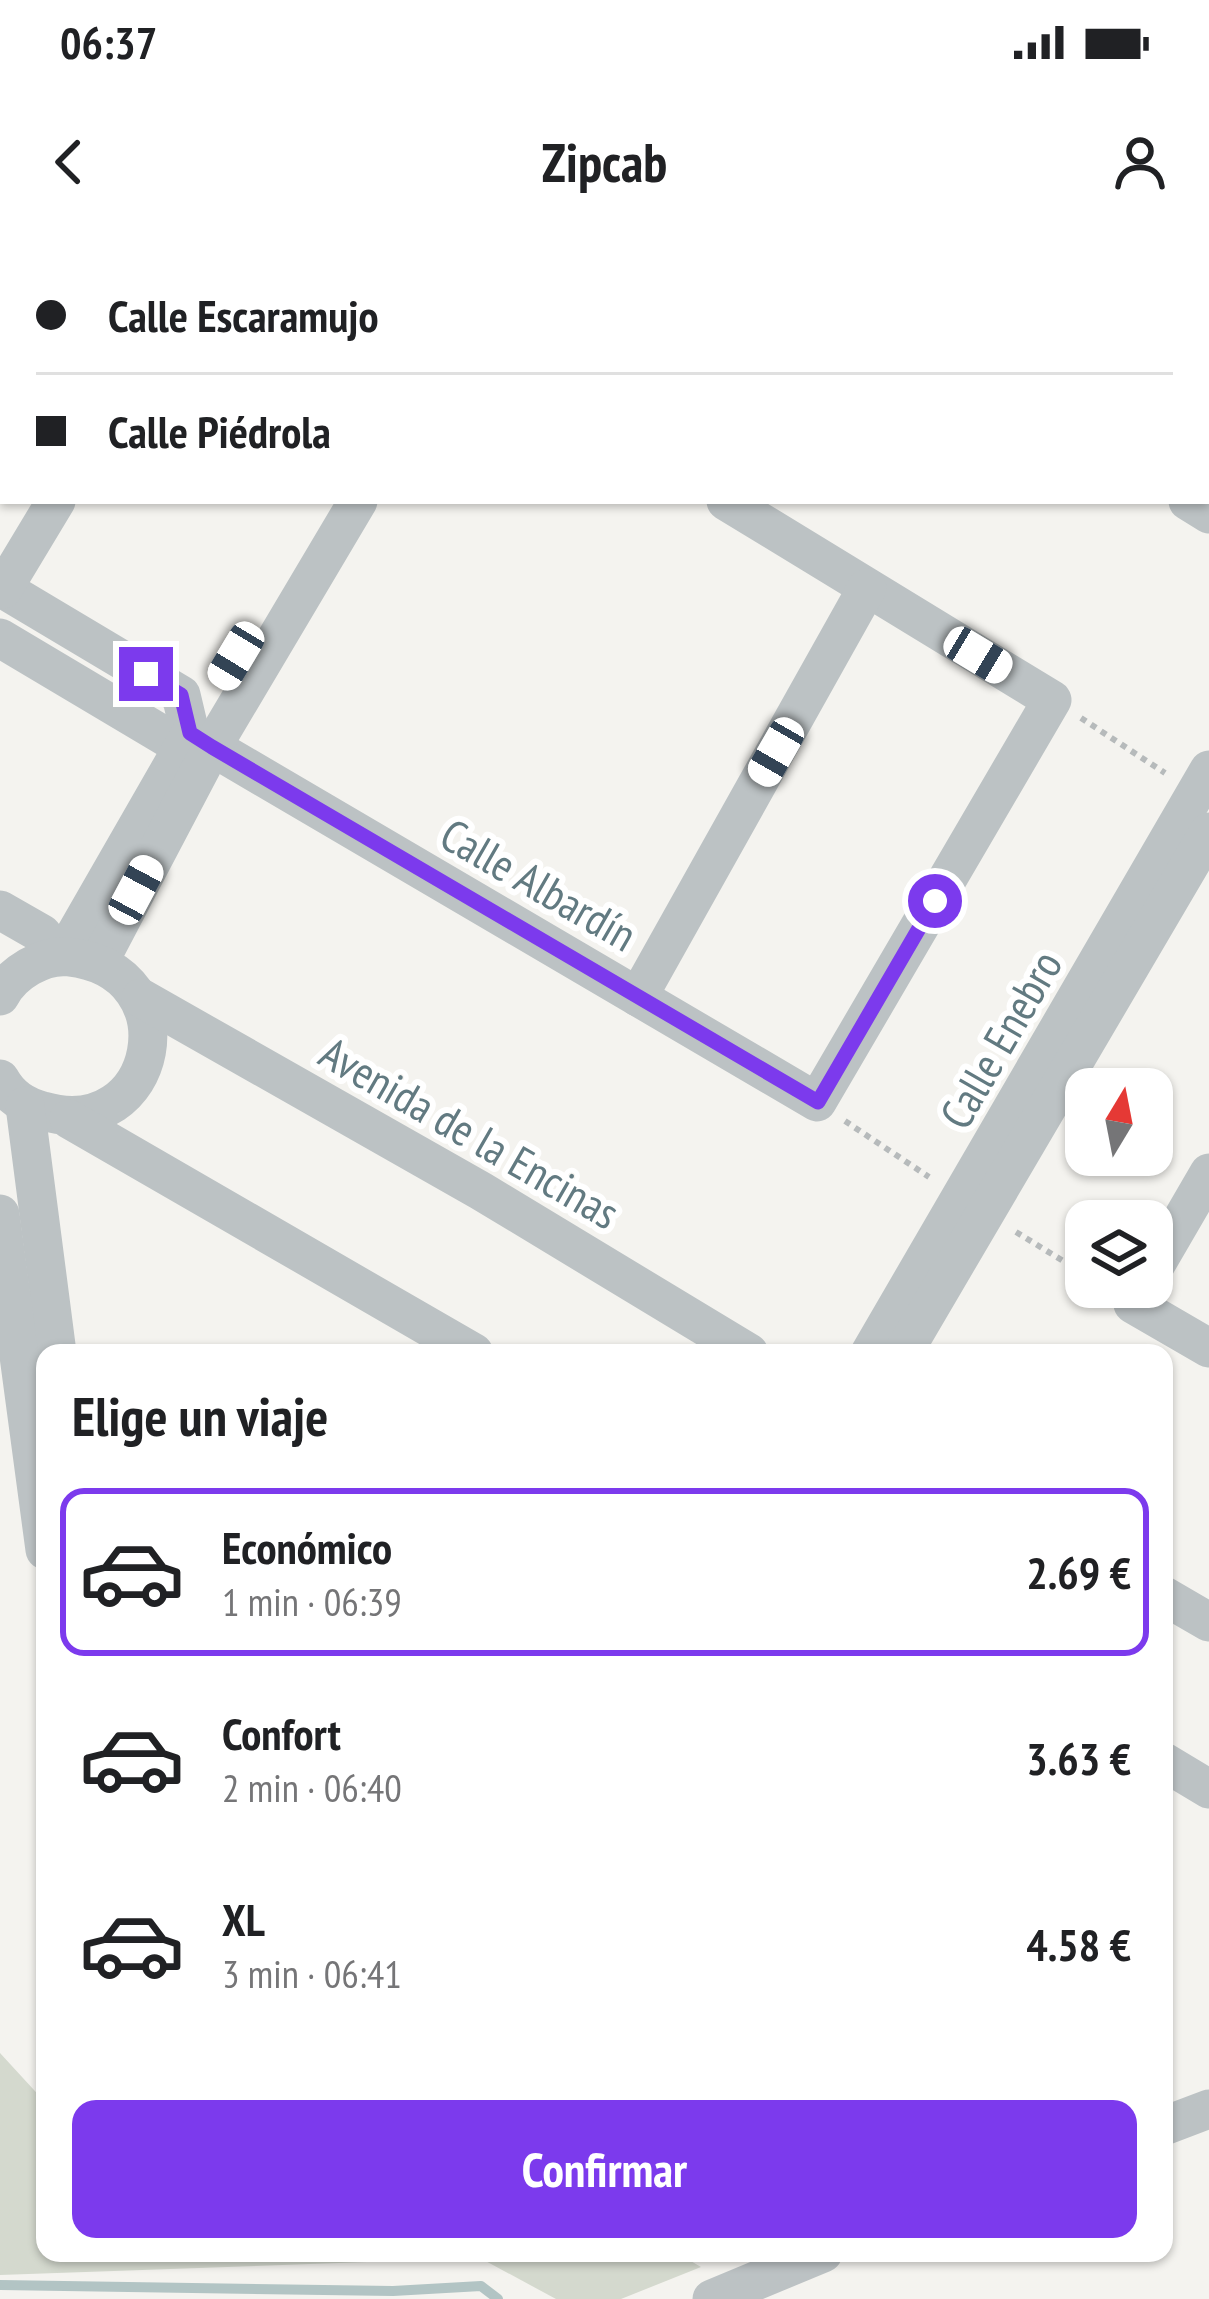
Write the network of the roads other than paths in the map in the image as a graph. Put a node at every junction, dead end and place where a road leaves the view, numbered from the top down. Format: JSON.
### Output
{"nodes":[{"id":1,"x":54,"y":504,"type":"edge"},
{"id":2,"x":326,"y":504,"type":"edge"},
{"id":3,"x":356,"y":504,"type":"edge"},
{"id":4,"x":731,"y":504,"type":"edge"},
{"id":5,"x":2,"y":588,"type":"edge"},
{"id":6,"x":867,"y":588,"type":"junction"},
{"id":7,"x":0,"y":638,"type":"edge"},
{"id":8,"x":195,"y":742,"type":"junction"},
{"id":9,"x":1203,"y":781,"type":"edge"},
{"id":10,"x":1209,"y":832,"type":"edge"},
{"id":11,"x":0,"y":910,"type":"edge"},
{"id":12,"x":74,"y":958,"type":"junction"},
{"id":13,"x":0,"y":996,"type":"edge"},
{"id":14,"x":638,"y":997,"type":"junction"},
{"id":15,"x":141,"y":998,"type":"junction"},
{"id":16,"x":5,"y":1089,"type":"edge"},
{"id":17,"x":68,"y":1119,"type":"junction"},
{"id":18,"x":1209,"y":1173,"type":"edge"},
{"id":19,"x":0,"y":1214,"type":"edge"},
{"id":20,"x":1173,"y":1234,"type":"edge"},
{"id":21,"x":1165,"y":1308,"type":"edge"},
{"id":22,"x":55,"y":1344,"type":"edge"},
{"id":23,"x":458,"y":1344,"type":"edge"},
{"id":24,"x":734,"y":1344,"type":"edge"},
{"id":25,"x":875,"y":1344,"type":"edge"},
{"id":26,"x":908,"y":1344,"type":"edge"},
{"id":27,"x":1209,"y":1348,"type":"edge"},
{"id":28,"x":36,"y":1483,"type":"edge"},
{"id":29,"x":1173,"y":1601,"type":"edge"},
{"id":30,"x":1209,"y":1622,"type":"edge"},
{"id":31,"x":1173,"y":1767,"type":"edge"},
{"id":32,"x":1209,"y":1789,"type":"edge"},
{"id":33,"x":1209,"y":2109,"type":"edge"},
{"id":34,"x":1173,"y":2123,"type":"edge"},
{"id":35,"x":801,"y":2262,"type":"edge"},
{"id":36,"x":712,"y":2299,"type":"edge"}],
"edges":[{"from":1,"to":5,"type":"street"},
{"from":2,"to":8,"type":"street"},
{"from":3,"to":8,"type":"street"},
{"from":4,"to":6,"type":"street"},
{"from":5,"to":8,"type":"street"},
{"from":6,"to":14,"type":"street"},
{"from":6,"to":14,"type":"street","name":"Calle Albardín"},
{"from":7,"to":8,"type":"street","name":"Calle Albardín"},
{"from":8,"to":12,"type":"street"},
{"from":8,"to":14,"type":"street","name":"Calle Albardín"},
{"from":9,"to":25,"type":"street","name":"Calle Enebro"},
{"from":10,"to":26,"type":"street","name":"Calle Enebro"},
{"from":11,"to":12,"type":"street"},
{"from":12,"to":13,"type":"street"},
{"from":12,"to":15,"type":"street","name":"Avenida de la Encinas"},
{"from":15,"to":17,"type":"street"},
{"from":15,"to":24,"type":"street","name":"Avenida de la Encinas"},
{"from":16,"to":17,"type":"street"},
{"from":16,"to":22,"type":"street"},
{"from":17,"to":23,"type":"street"},
{"from":18,"to":20,"type":"street"},
{"from":19,"to":28,"type":"street"},
{"from":21,"to":27,"type":"street"},
{"from":29,"to":30,"type":"street"},
{"from":31,"to":32,"type":"street"},
{"from":33,"to":34,"type":"street"},
{"from":35,"to":36,"type":"street"}]}
